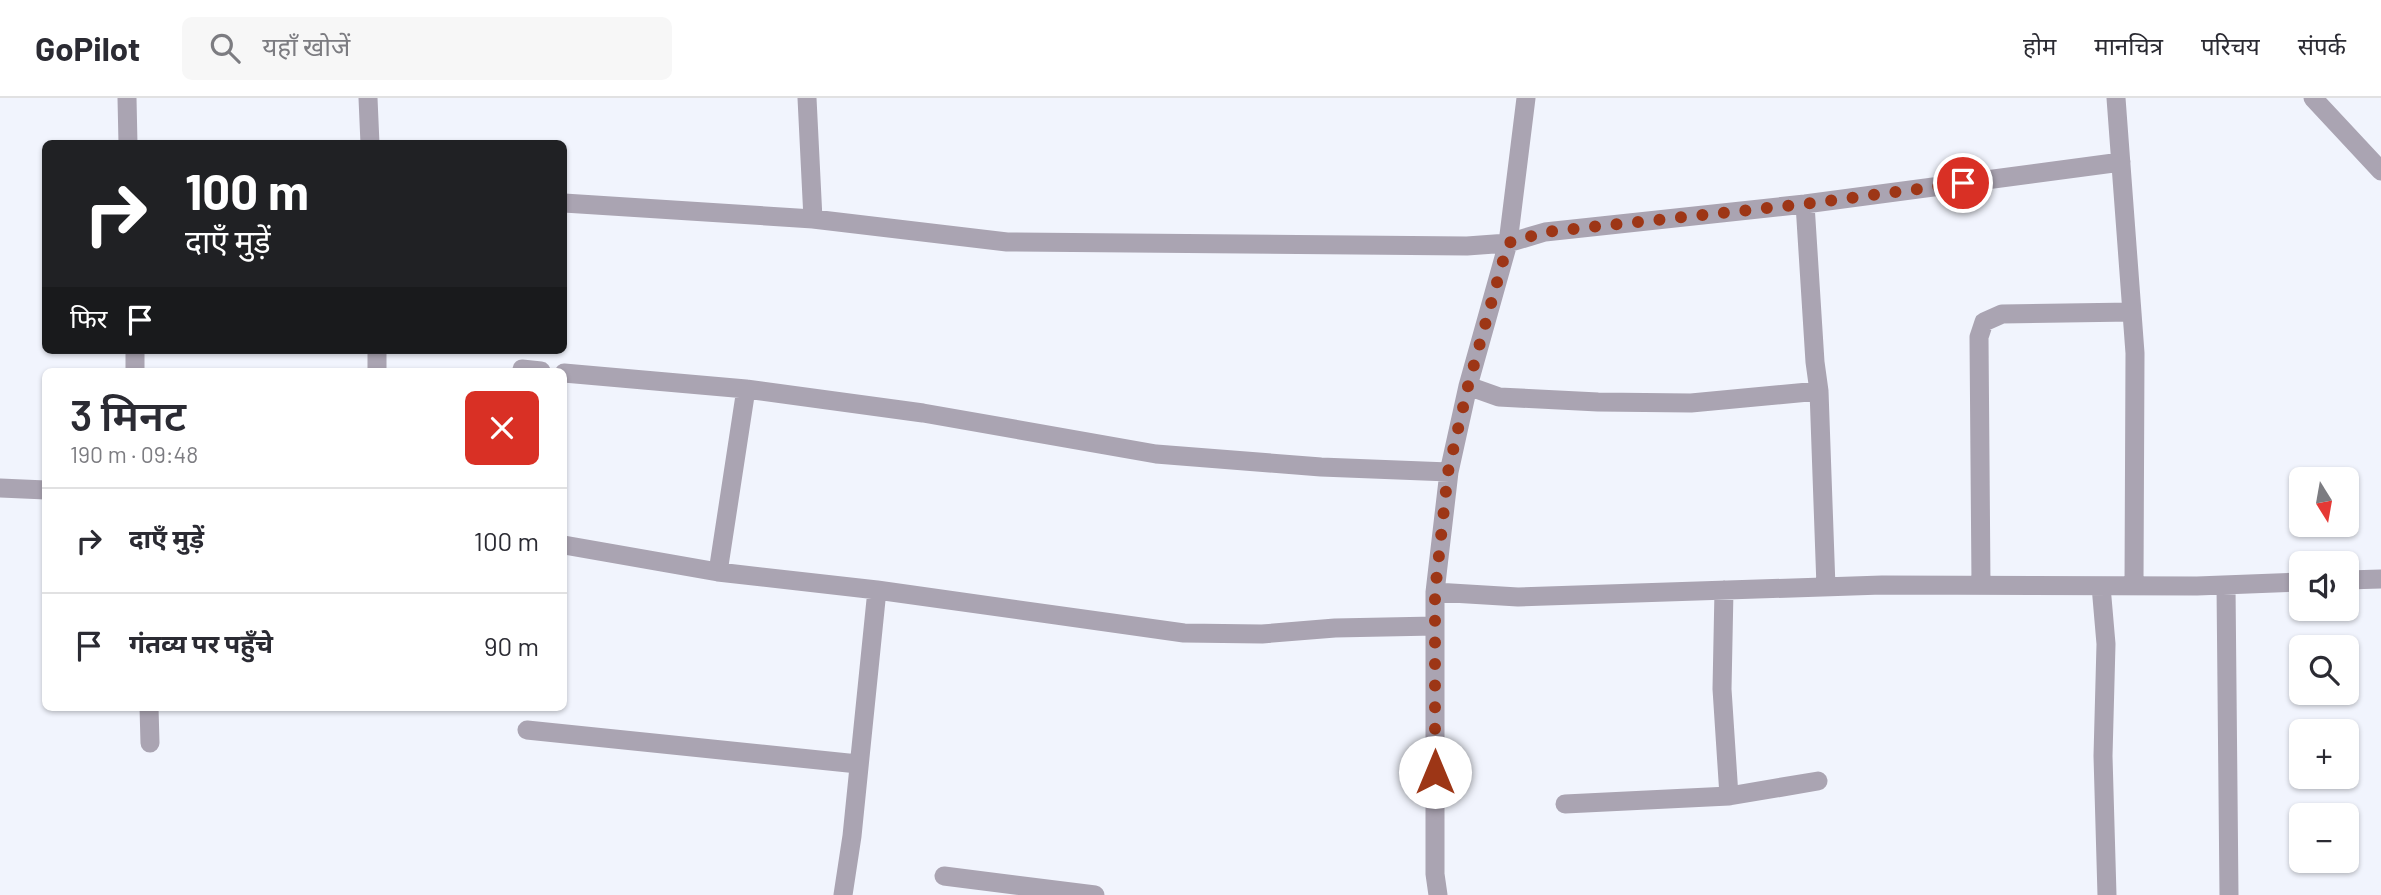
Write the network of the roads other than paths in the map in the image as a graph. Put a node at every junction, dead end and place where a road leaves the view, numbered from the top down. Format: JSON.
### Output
{"nodes":[{"id":1,"x":127,"y":98,"type":"edge"},
{"id":2,"x":369,"y":98,"type":"edge"},
{"id":3,"x":807,"y":98,"type":"edge"},
{"id":4,"x":1525,"y":98,"type":"edge"},
{"id":5,"x":2116,"y":98,"type":"edge"},
{"id":6,"x":2313,"y":98,"type":"edge"},
{"id":7,"x":128,"y":140,"type":"edge"},
{"id":8,"x":370,"y":140,"type":"edge"},
{"id":9,"x":2121,"y":162,"type":"junction"},
{"id":10,"x":2381,"y":171,"type":"edge"},
{"id":11,"x":567,"y":203,"type":"edge"},
{"id":12,"x":1805,"y":204,"type":"junction"},
{"id":13,"x":813,"y":219,"type":"junction"},
{"id":14,"x":1508,"y":243,"type":"junction"},
{"id":15,"x":2132,"y":312,"type":"junction"},
{"id":16,"x":567,"y":373,"type":"edge"},
{"id":17,"x":1468,"y":386,"type":"junction"},
{"id":18,"x":746,"y":389,"type":"junction"},
{"id":19,"x":1819,"y":391,"type":"junction"},
{"id":20,"x":1448,"y":472,"type":"junction"},
{"id":21,"x":0,"y":488,"type":"edge"},
{"id":22,"x":42,"y":489,"type":"edge"},
{"id":23,"x":567,"y":546,"type":"edge"},
{"id":24,"x":718,"y":572,"type":"junction"},
{"id":25,"x":2381,"y":579,"type":"edge"},
{"id":26,"x":2359,"y":580,"type":"edge"},
{"id":27,"x":2289,"y":582,"type":"edge"},
{"id":28,"x":1981,"y":585,"type":"junction"},
{"id":29,"x":2226,"y":585,"type":"junction"},
{"id":30,"x":2101,"y":586,"type":"junction"},
{"id":31,"x":2134,"y":586,"type":"junction"},
{"id":32,"x":1826,"y":587,"type":"junction"},
{"id":33,"x":877,"y":590,"type":"junction"},
{"id":34,"x":1724,"y":590,"type":"junction"},
{"id":35,"x":1435,"y":592,"type":"junction"},
{"id":36,"x":1435,"y":625,"type":"junction"},
{"id":37,"x":149,"y":711,"type":"edge"},
{"id":38,"x":527,"y":730,"type":"dead end"},
{"id":39,"x":150,"y":743,"type":"dead end"},
{"id":40,"x":858,"y":764,"type":"junction"},
{"id":41,"x":1818,"y":781,"type":"dead end"},
{"id":42,"x":1729,"y":796,"type":"junction"},
{"id":43,"x":1565,"y":804,"type":"dead end"},
{"id":44,"x":944,"y":876,"type":"dead end"},
{"id":45,"x":843,"y":895,"type":"edge"},
{"id":46,"x":1095,"y":895,"type":"edge"},
{"id":47,"x":1438,"y":895,"type":"edge"},
{"id":48,"x":2107,"y":895,"type":"edge"},
{"id":49,"x":2229,"y":895,"type":"edge"}],
"edges":[{"from":1,"to":7,"type":"street"},
{"from":2,"to":8,"type":"street"},
{"from":3,"to":13,"type":"street"},
{"from":4,"to":14,"type":"street"},
{"from":5,"to":9,"type":"street"},
{"from":6,"to":10,"type":"street"},
{"from":9,"to":12,"type":"street"},
{"from":9,"to":15,"type":"street"},
{"from":11,"to":13,"type":"street"},
{"from":12,"to":14,"type":"street"},
{"from":12,"to":19,"type":"street"},
{"from":13,"to":14,"type":"street"},
{"from":14,"to":17,"type":"street"},
{"from":15,"to":28,"type":"street"},
{"from":15,"to":31,"type":"street"},
{"from":16,"to":18,"type":"street"},
{"from":17,"to":19,"type":"street"},
{"from":17,"to":20,"type":"street"},
{"from":18,"to":20,"type":"street"},
{"from":18,"to":24,"type":"street"},
{"from":19,"to":32,"type":"street"},
{"from":20,"to":35,"type":"street"},
{"from":21,"to":22,"type":"street"},
{"from":23,"to":24,"type":"street"},
{"from":24,"to":33,"type":"street"},
{"from":25,"to":26,"type":"street"},
{"from":27,"to":29,"type":"street"},
{"from":28,"to":30,"type":"street"},
{"from":28,"to":32,"type":"street"},
{"from":29,"to":31,"type":"street"},
{"from":29,"to":49,"type":"street"},
{"from":30,"to":31,"type":"street"},
{"from":30,"to":48,"type":"street"},
{"from":32,"to":34,"type":"street"},
{"from":33,"to":36,"type":"street"},
{"from":33,"to":40,"type":"street"},
{"from":34,"to":35,"type":"street"},
{"from":34,"to":42,"type":"street"},
{"from":35,"to":36,"type":"street"},
{"from":36,"to":47,"type":"street"},
{"from":37,"to":39,"type":"street"},
{"from":38,"to":40,"type":"street"},
{"from":40,"to":45,"type":"street"},
{"from":41,"to":42,"type":"street"},
{"from":42,"to":43,"type":"street"},
{"from":44,"to":46,"type":"street"}]}
